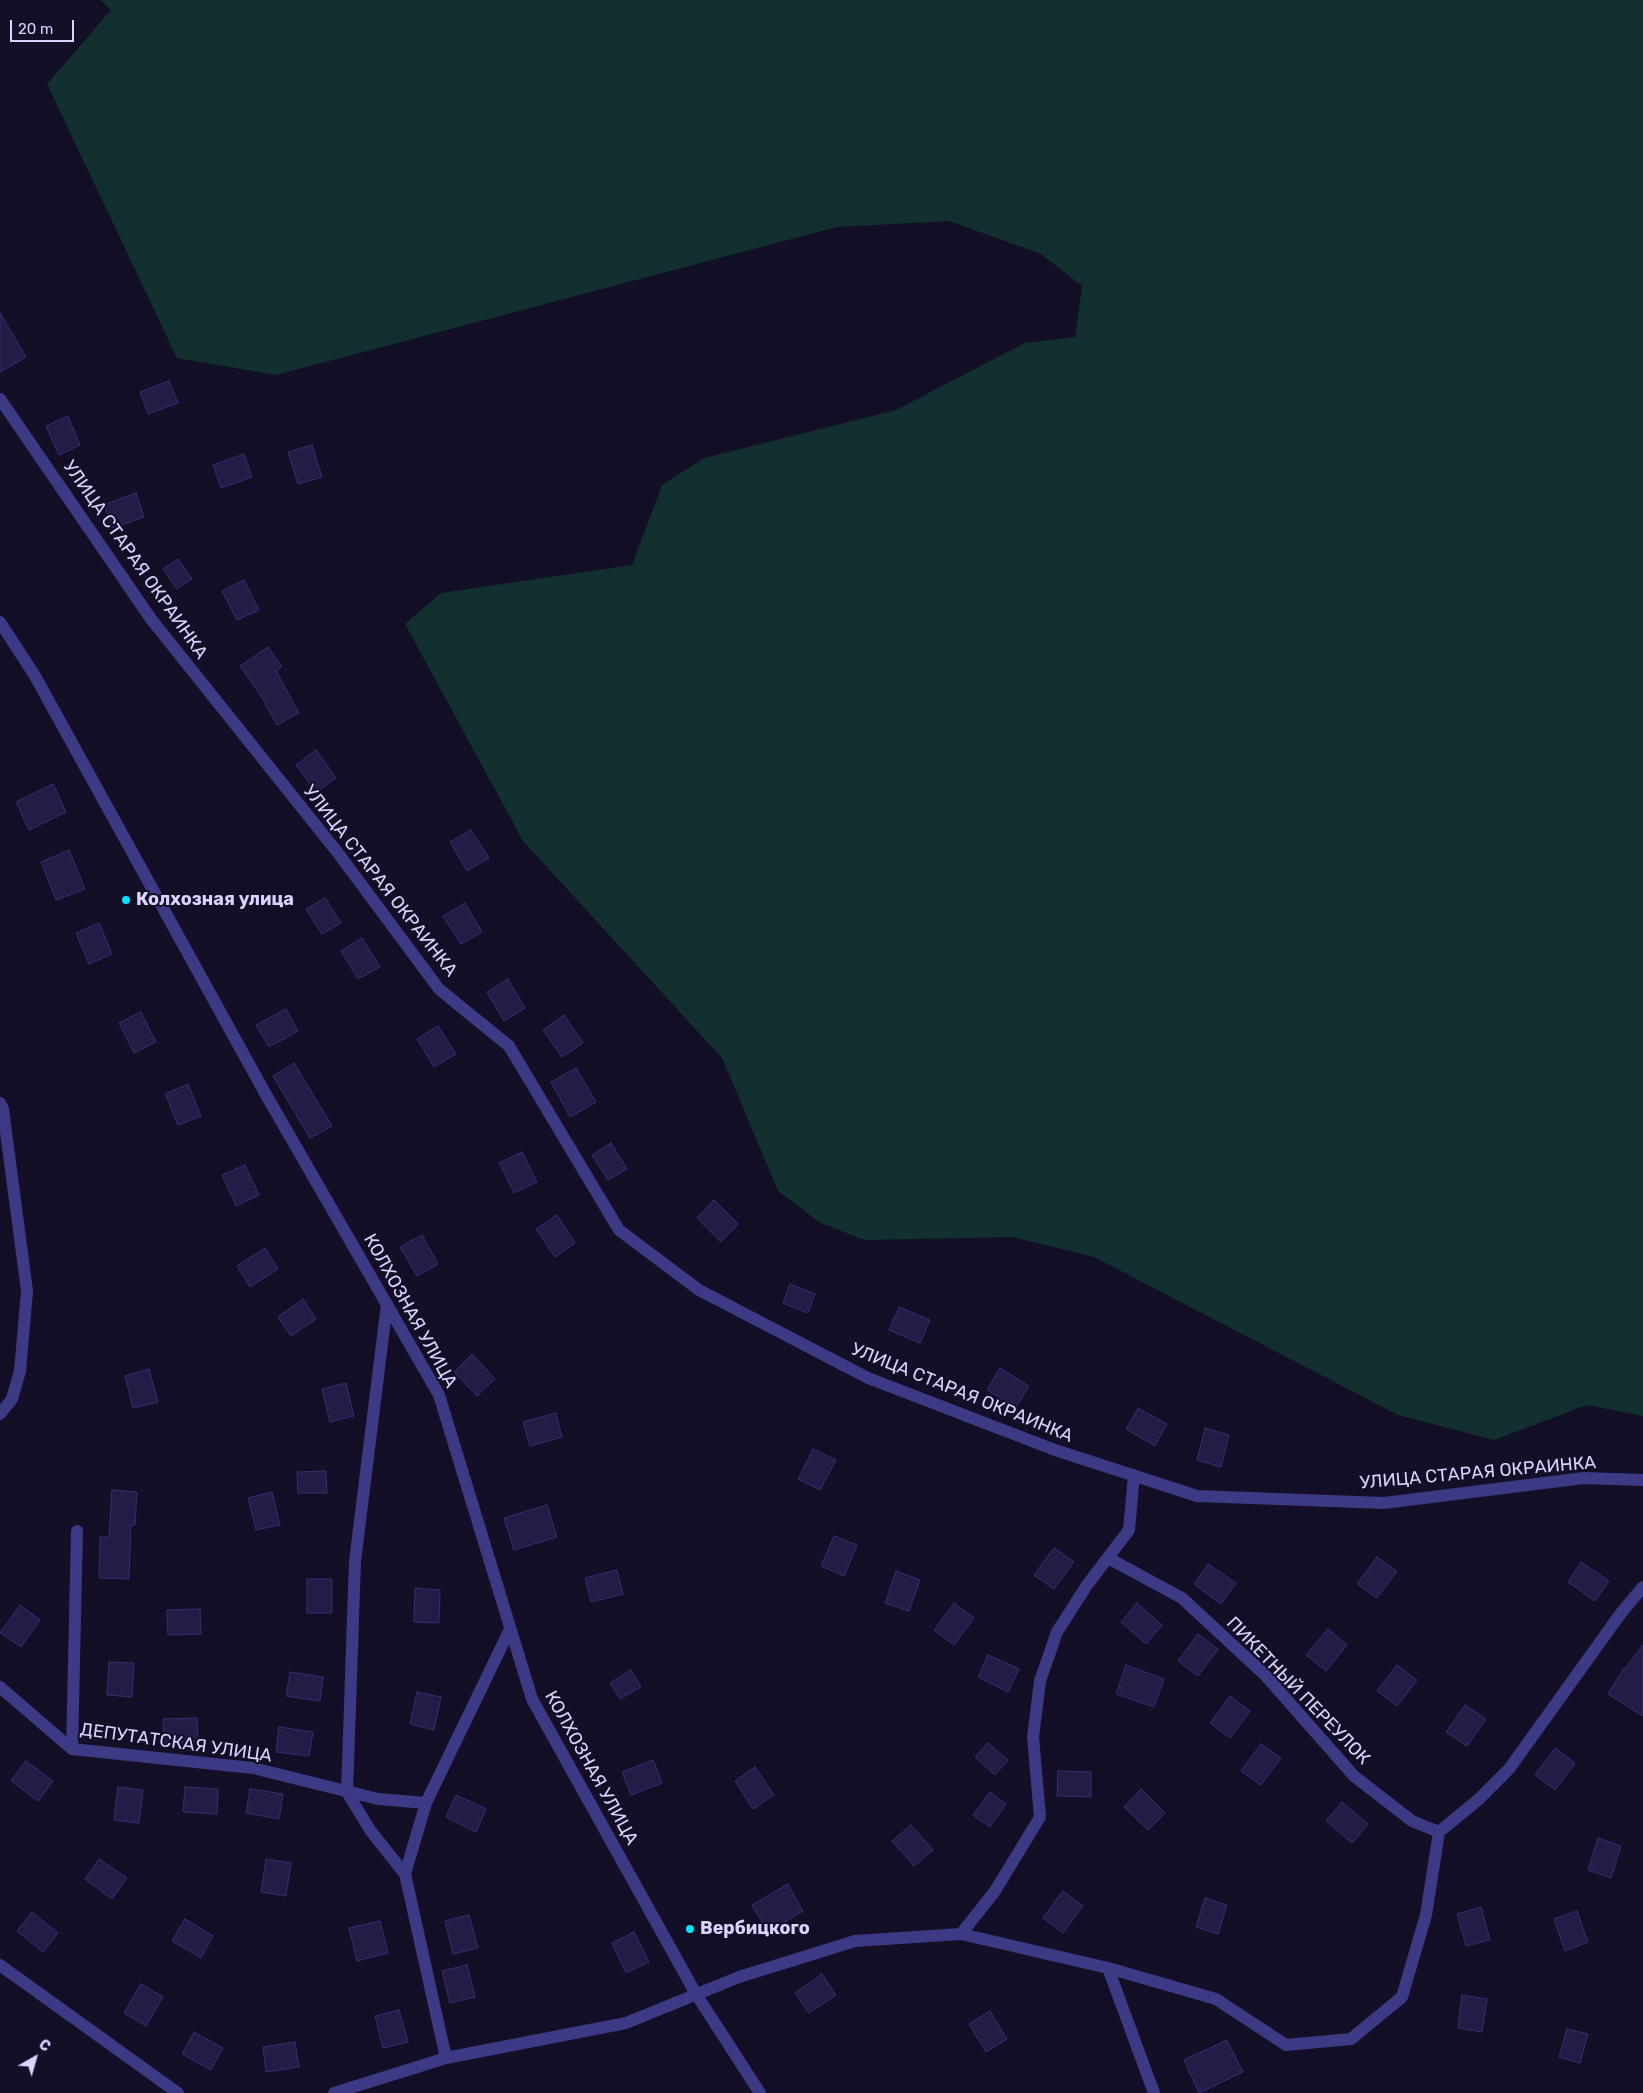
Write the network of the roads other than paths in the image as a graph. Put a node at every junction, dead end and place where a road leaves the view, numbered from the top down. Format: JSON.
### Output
{"nodes":[{"id":1,"x":0,"y":399,"type":"edge"},
{"id":2,"x":0,"y":622,"type":"edge"},
{"id":3,"x":0,"y":1103,"type":"edge"},
{"id":4,"x":387,"y":1304,"type":"junction"},
{"id":5,"x":0,"y":1414,"type":"edge"},
{"id":6,"x":1134,"y":1475,"type":"junction"},
{"id":7,"x":1643,"y":1480,"type":"edge"},
{"id":8,"x":77,"y":1531,"type":"dead end"},
{"id":9,"x":1108,"y":1558,"type":"junction"},
{"id":10,"x":1643,"y":1588,"type":"edge"},
{"id":11,"x":510,"y":1629,"type":"junction"},
{"id":12,"x":0,"y":1687,"type":"edge"},
{"id":13,"x":72,"y":1749,"type":"junction"},
{"id":14,"x":346,"y":1792,"type":"junction"},
{"id":15,"x":426,"y":1803,"type":"junction"},
{"id":16,"x":1439,"y":1832,"type":"junction"},
{"id":17,"x":406,"y":1874,"type":"junction"},
{"id":18,"x":961,"y":1934,"type":"junction"},
{"id":19,"x":0,"y":1965,"type":"edge"},
{"id":20,"x":1108,"y":1968,"type":"junction"},
{"id":21,"x":696,"y":1994,"type":"junction"},
{"id":22,"x":446,"y":2058,"type":"junction"},
{"id":23,"x":178,"y":2093,"type":"edge"},
{"id":24,"x":334,"y":2093,"type":"edge"},
{"id":25,"x":760,"y":2093,"type":"edge"},
{"id":26,"x":1154,"y":2093,"type":"edge"}],
"edges":[{"from":1,"to":6,"type":"street","name":"УЛИЦА СТАРАЯ ОКРАИНКА"},
{"from":2,"to":4,"type":"street","name":"КОЛХОЗНАЯ УЛИЦА"},
{"from":3,"to":5,"type":"street"},
{"from":4,"to":11,"type":"street","name":"КОЛХОЗНАЯ УЛИЦА"},
{"from":4,"to":14,"type":"street"},
{"from":6,"to":7,"type":"street","name":"УЛИЦА СТАРАЯ ОКРАИНКА"},
{"from":6,"to":9,"type":"street"},
{"from":8,"to":13,"type":"street"},
{"from":9,"to":16,"type":"street","name":"ПИКЕТНЫЙ ПЕРЕУЛОК"},
{"from":9,"to":18,"type":"street"},
{"from":10,"to":16,"type":"street"},
{"from":11,"to":15,"type":"street"},
{"from":11,"to":21,"type":"street","name":"КОЛХОЗНАЯ УЛИЦА"},
{"from":12,"to":13,"type":"street","name":"ДЕПУТАТСКАЯ УЛИЦА"},
{"from":13,"to":14,"type":"street","name":"ДЕПУТАТСКАЯ УЛИЦА"},
{"from":14,"to":15,"type":"street","name":"ДЕПУТАТСКАЯ УЛИЦА"},
{"from":14,"to":17,"type":"street"},
{"from":15,"to":17,"type":"street"},
{"from":16,"to":20,"type":"street"},
{"from":17,"to":22,"type":"street"},
{"from":18,"to":20,"type":"street"},
{"from":18,"to":21,"type":"street"},
{"from":19,"to":23,"type":"street"},
{"from":20,"to":26,"type":"street"},
{"from":21,"to":22,"type":"street"},
{"from":21,"to":25,"type":"street","name":"КОЛХОЗНАЯ УЛИЦА"},
{"from":22,"to":24,"type":"street"}]}
